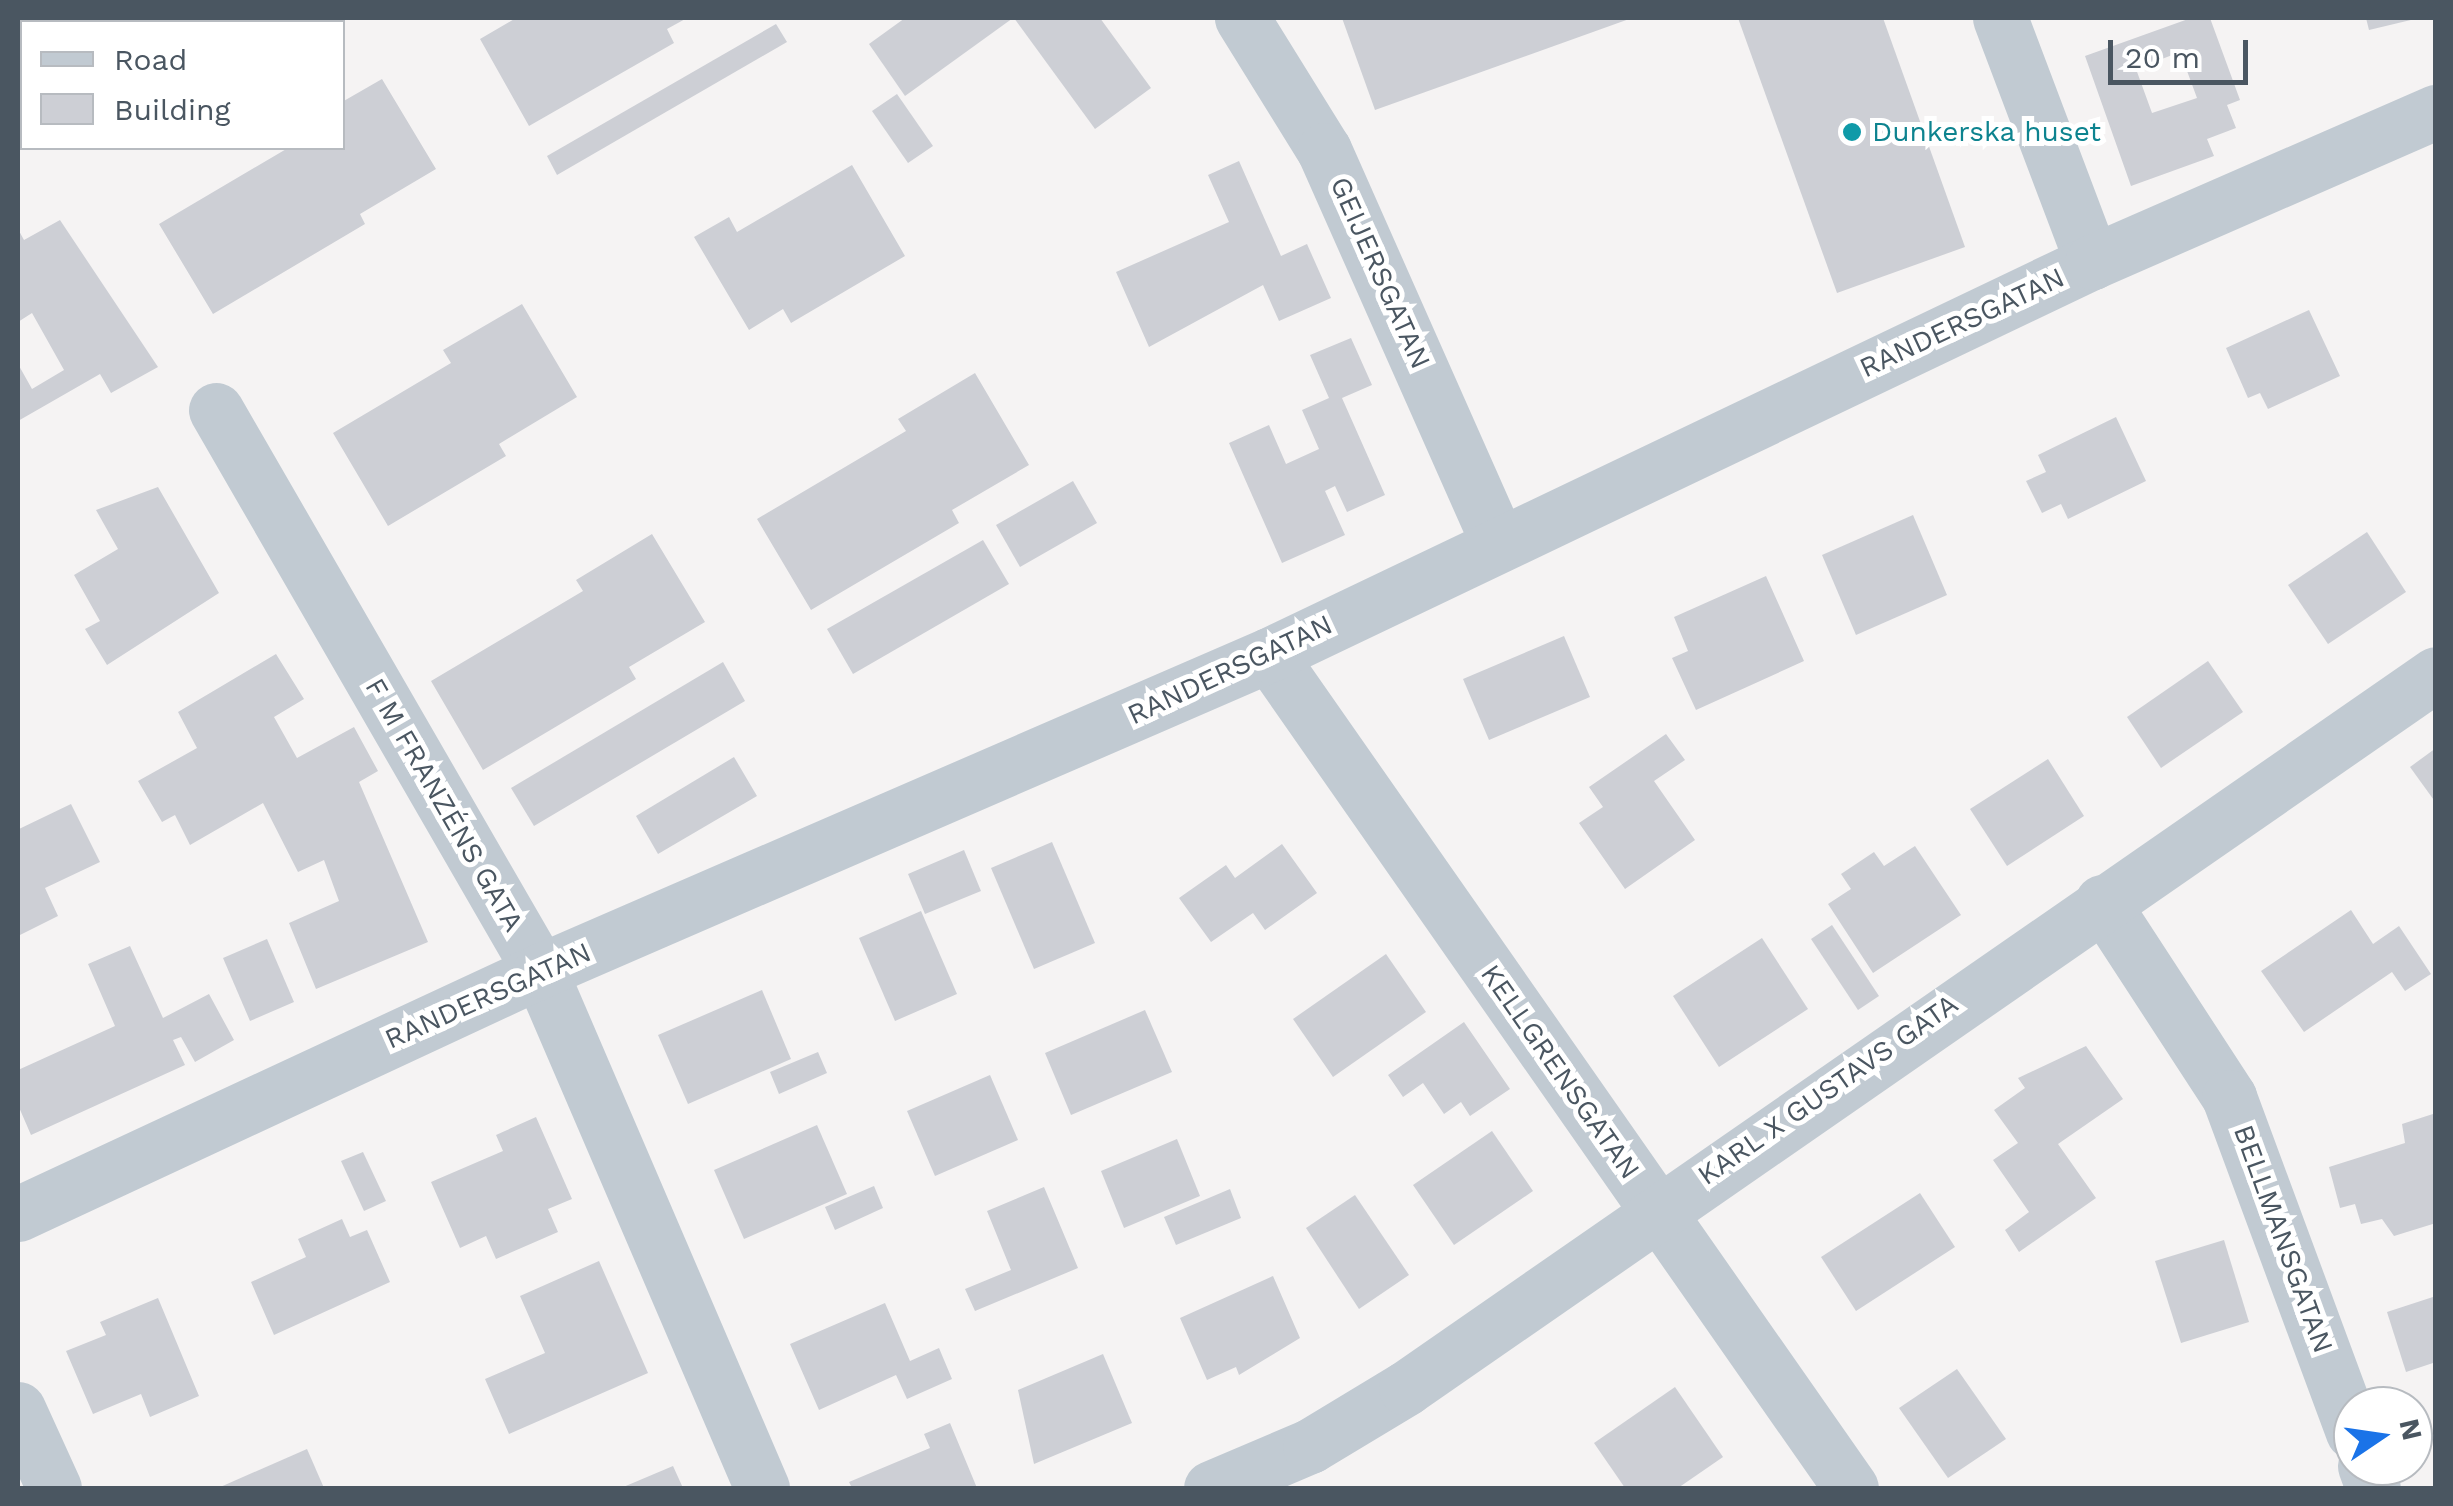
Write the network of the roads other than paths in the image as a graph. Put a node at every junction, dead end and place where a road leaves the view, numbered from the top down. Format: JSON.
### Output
{"nodes":[{"id":1,"x":1242,"y":18,"type":"edge"},
{"id":2,"x":2000,"y":18,"type":"edge"},
{"id":3,"x":2436,"y":112,"type":"edge"},
{"id":4,"x":2092,"y":262,"type":"junction"},
{"id":5,"x":216,"y":410,"type":"dead end"},
{"id":6,"x":1498,"y":540,"type":"junction"},
{"id":7,"x":1269,"y":655,"type":"junction"},
{"id":8,"x":2436,"y":674,"type":"edge"},
{"id":9,"x":2102,"y":902,"type":"junction"},
{"id":10,"x":540,"y":971,"type":"junction"},
{"id":11,"x":1655,"y":1209,"type":"junction"},
{"id":12,"x":18,"y":1214,"type":"edge"},
{"id":13,"x":2336,"y":1386,"type":"edge"},
{"id":14,"x":18,"y":1408,"type":"edge"},
{"id":15,"x":1320,"y":1467,"type":"edge"},
{"id":16,"x":54,"y":1488,"type":"edge"},
{"id":17,"x":762,"y":1488,"type":"edge"},
{"id":18,"x":1212,"y":1488,"type":"edge"},
{"id":19,"x":1851,"y":1488,"type":"edge"}],
"edges":[{"from":1,"to":6,"type":"street","name":"GEIJERSGATAN"},
{"from":2,"to":4,"type":"street"},
{"from":3,"to":4,"type":"street","name":"RANDERSGATAN"},
{"from":4,"to":6,"type":"street","name":"RANDERSGATAN"},
{"from":5,"to":10,"type":"street","name":"F M FRANZÉNS GATA"},
{"from":6,"to":7,"type":"street","name":"RANDERSGATAN"},
{"from":7,"to":10,"type":"street","name":"RANDERSGATAN"},
{"from":7,"to":11,"type":"street","name":"KELLGRENSGATAN"},
{"from":8,"to":9,"type":"street","name":"KARL X GUSTAVS GATA"},
{"from":9,"to":11,"type":"street","name":"KARL X GUSTAVS GATA"},
{"from":9,"to":13,"type":"street","name":"BELLMANSGATAN"},
{"from":10,"to":12,"type":"street","name":"RANDERSGATAN"},
{"from":10,"to":17,"type":"street","name":"F M FRANZÉNS GATA"},
{"from":11,"to":15,"type":"street","name":"KARL X GUSTAVS GATA"},
{"from":11,"to":19,"type":"street","name":"KELLGRENSGATAN"},
{"from":14,"to":16,"type":"street"},
{"from":15,"to":18,"type":"street","name":"KARL X GUSTAVS GATA"}]}
